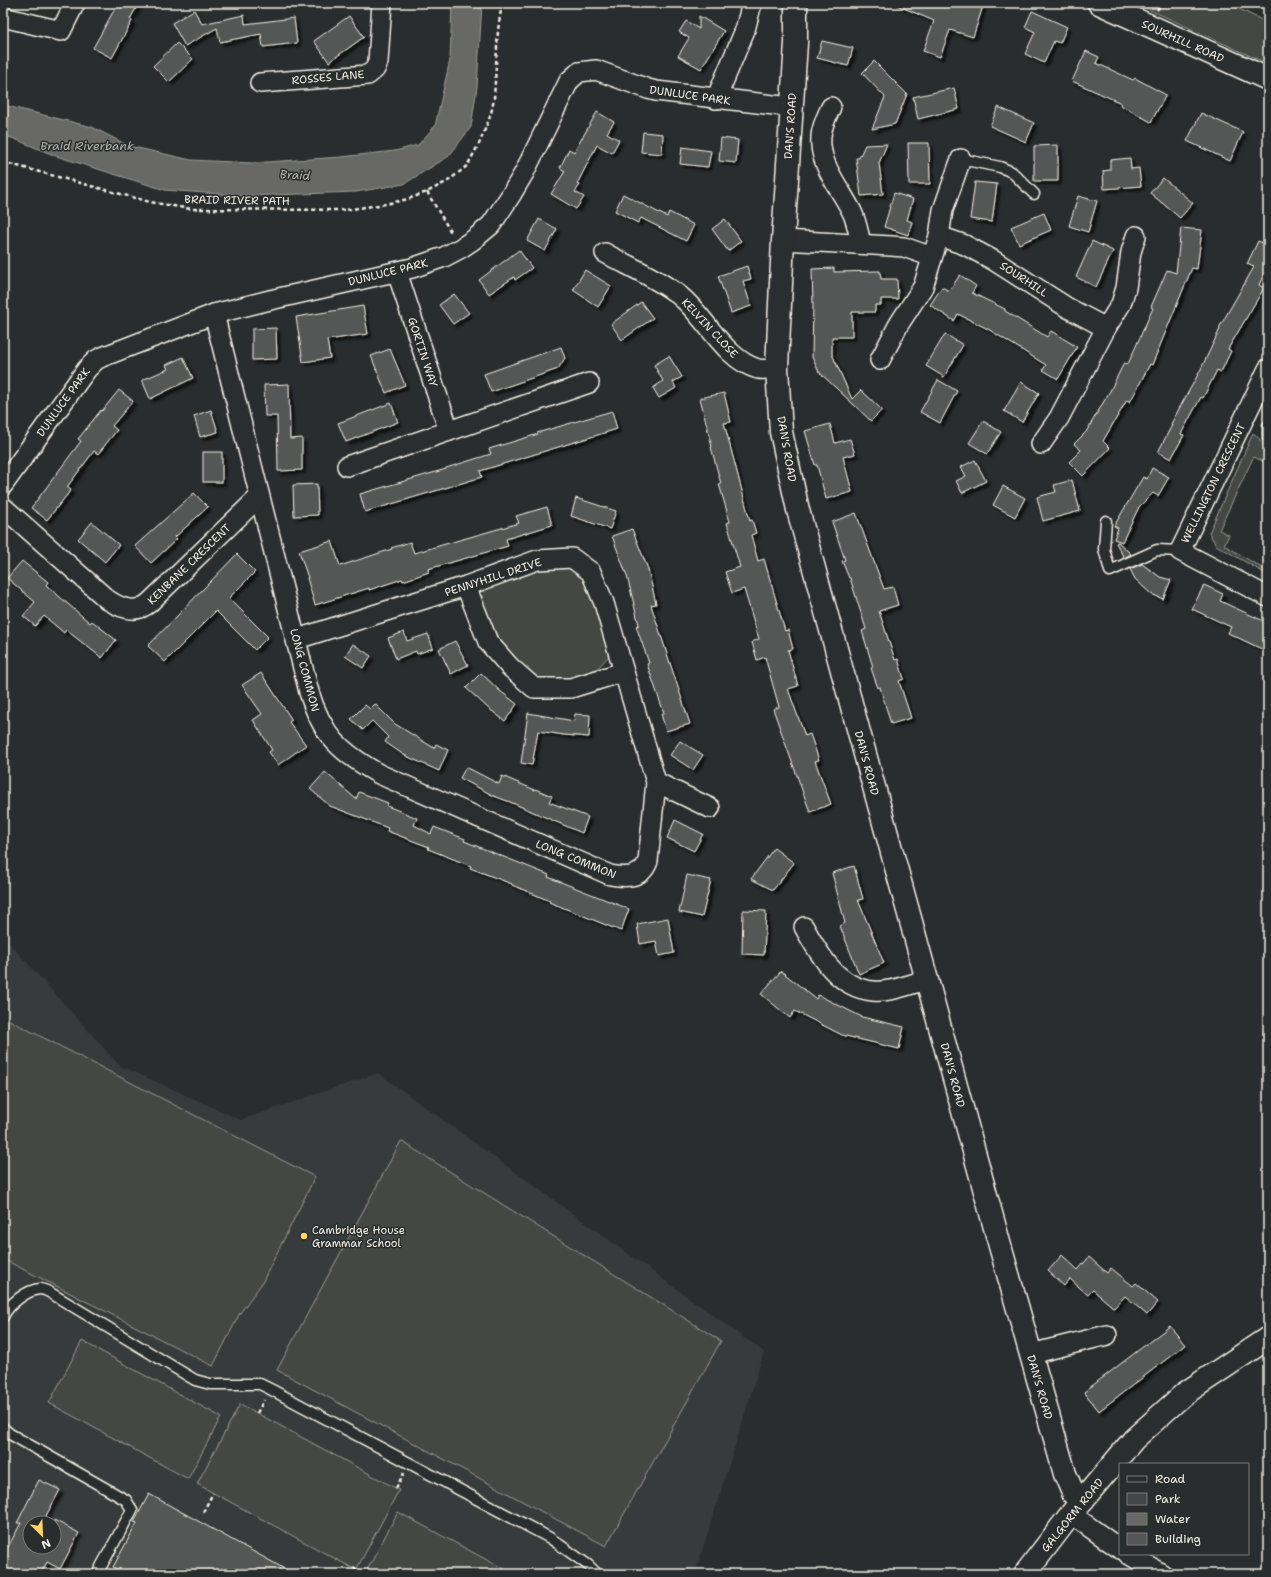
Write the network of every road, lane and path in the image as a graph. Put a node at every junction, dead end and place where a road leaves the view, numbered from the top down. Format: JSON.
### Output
{"nodes":[{"id":1,"x":75,"y":3,"type":"edge"},
{"id":2,"x":382,"y":3,"type":"edge"},
{"id":3,"x":502,"y":3,"type":"edge"},
{"id":4,"x":752,"y":3,"type":"edge"},
{"id":5,"x":796,"y":3,"type":"edge"},
{"id":6,"x":1099,"y":3,"type":"edge"},
{"id":7,"x":1243,"y":3,"type":"edge"},
{"id":8,"x":1268,"y":9,"type":"edge"},
{"id":9,"x":3,"y":17,"type":"edge"},
{"id":10,"x":1268,"y":79,"type":"edge"},
{"id":11,"x":260,"y":83,"type":"dead end"},
{"id":12,"x":716,"y":99,"type":"junction"},
{"id":13,"x":791,"y":107,"type":"junction"},
{"id":14,"x":831,"y":107,"type":"dead end"},
{"id":15,"x":961,"y":159,"type":"joint"},
{"id":16,"x":3,"y":162,"type":"edge"},
{"id":17,"x":427,"y":192,"type":"junction"},
{"id":18,"x":1034,"y":194,"type":"dead end"},
{"id":19,"x":939,"y":236,"type":"junction"},
{"id":20,"x":1136,"y":236,"type":"dead end"},
{"id":21,"x":783,"y":240,"type":"junction"},
{"id":22,"x":861,"y":244,"type":"junction"},
{"id":23,"x":461,"y":248,"type":"junction"},
{"id":24,"x":606,"y":253,"type":"dead end"},
{"id":25,"x":932,"y":257,"type":"junction"},
{"id":26,"x":397,"y":272,"type":"junction"},
{"id":27,"x":214,"y":314,"type":"junction"},
{"id":28,"x":1106,"y":328,"type":"junction"},
{"id":29,"x":880,"y":360,"type":"dead end"},
{"id":30,"x":776,"y":368,"type":"junction"},
{"id":31,"x":1268,"y":369,"type":"edge"},
{"id":32,"x":589,"y":384,"type":"dead end"},
{"id":33,"x":1268,"y":426,"type":"edge"},
{"id":34,"x":449,"y":431,"type":"junction"},
{"id":35,"x":1268,"y":438,"type":"edge"},
{"id":36,"x":1040,"y":444,"type":"dead end"},
{"id":37,"x":347,"y":466,"type":"dead end"},
{"id":38,"x":3,"y":485,"type":"edge"},
{"id":39,"x":260,"y":497,"type":"junction"},
{"id":40,"x":3,"y":507,"type":"edge"},
{"id":41,"x":1106,"y":521,"type":"dead end"},
{"id":42,"x":1180,"y":551,"type":"junction"},
{"id":43,"x":466,"y":586,"type":"junction"},
{"id":44,"x":1268,"y":597,"type":"edge"},
{"id":45,"x":297,"y":639,"type":"junction"},
{"id":46,"x":623,"y":672,"type":"junction"},
{"id":47,"x":656,"y":782,"type":"junction"},
{"id":48,"x":710,"y":808,"type":"dead end"},
{"id":49,"x":639,"y":874,"type":"joint"},
{"id":50,"x":804,"y":927,"type":"dead end"},
{"id":51,"x":926,"y":980,"type":"junction"},
{"id":52,"x":3,"y":1317,"type":"edge"},
{"id":53,"x":1107,"y":1335,"type":"dead end"},
{"id":54,"x":1268,"y":1338,"type":"edge"},
{"id":55,"x":1031,"y":1354,"type":"junction"},
{"id":56,"x":3,"y":1428,"type":"edge"},
{"id":57,"x":213,"y":1493,"type":"dead end"},
{"id":58,"x":1076,"y":1508,"type":"junction"},
{"id":59,"x":203,"y":1512,"type":"dead end"},
{"id":60,"x":1119,"y":1547,"type":"edge"},
{"id":61,"x":1130,"y":1555,"type":"edge"},
{"id":62,"x":97,"y":1574,"type":"edge"},
{"id":63,"x":350,"y":1574,"type":"edge"},
{"id":64,"x":365,"y":1574,"type":"edge"},
{"id":65,"x":597,"y":1574,"type":"edge"},
{"id":66,"x":1025,"y":1574,"type":"edge"},
{"id":67,"x":1162,"y":1574,"type":"edge"}],
"edges":[{"from":1,"to":9,"type":"street"},
{"from":2,"to":11,"type":"street","name":"ROSSES LANE"},
{"from":3,"to":17,"type":"path","name":"BRAID RIVER PATH"},
{"from":4,"to":12,"type":"street"},
{"from":5,"to":13,"type":"street","name":"DAN'S ROAD"},
{"from":6,"to":10,"type":"street","name":"SOURHILL ROAD"},
{"from":7,"to":8,"type":"path"},
{"from":12,"to":13,"type":"street","name":"DUNLUCE PARK"},
{"from":12,"to":23,"type":"street","name":"DUNLUCE PARK"},
{"from":13,"to":21,"type":"street","name":"DAN'S ROAD"},
{"from":14,"to":22,"type":"street"},
{"from":15,"to":18,"type":"lane"},
{"from":15,"to":19,"type":"street"},
{"from":16,"to":17,"type":"path","name":"BRAID RIVER PATH"},
{"from":17,"to":23,"type":"path"},
{"from":19,"to":25,"type":"street"},
{"from":19,"to":28,"type":"street","name":"SOURHILL"},
{"from":20,"to":28,"type":"street"},
{"from":21,"to":22,"type":"street"},
{"from":21,"to":30,"type":"street","name":"DAN'S ROAD"},
{"from":22,"to":25,"type":"street"},
{"from":23,"to":26,"type":"street","name":"DUNLUCE PARK"},
{"from":24,"to":30,"type":"street","name":"KELVIN CLOSE"},
{"from":25,"to":29,"type":"street"},
{"from":26,"to":27,"type":"street","name":"DUNLUCE PARK"},
{"from":26,"to":34,"type":"street","name":"GORTIN WAY"},
{"from":27,"to":38,"type":"street","name":"DUNLUCE PARK"},
{"from":27,"to":39,"type":"street","name":"LONG COMMON"},
{"from":28,"to":36,"type":"street"},
{"from":30,"to":51,"type":"street","name":"DAN'S ROAD"},
{"from":31,"to":42,"type":"street","name":"WELLINGTON CRESCENT"},
{"from":32,"to":34,"type":"street"},
{"from":33,"to":35,"type":"lane"},
{"from":34,"to":37,"type":"street"},
{"from":39,"to":40,"type":"street","name":"KENBANE CRESCENT"},
{"from":39,"to":45,"type":"street","name":"LONG COMMON"},
{"from":41,"to":42,"type":"lane"},
{"from":42,"to":44,"type":"street","name":"WELLINGTON CRESCENT"},
{"from":43,"to":45,"type":"street","name":"PENNYHILL DRIVE"},
{"from":43,"to":46,"type":"street"},
{"from":43,"to":46,"type":"street","name":"PENNYHILL DRIVE"},
{"from":45,"to":49,"type":"street","name":"LONG COMMON"},
{"from":46,"to":47,"type":"street","name":"PENNYHILL DRIVE"},
{"from":47,"to":48,"type":"street"},
{"from":47,"to":49,"type":"street","name":"PENNYHILL DRIVE"},
{"from":50,"to":51,"type":"street"},
{"from":51,"to":55,"type":"street","name":"DAN'S ROAD"},
{"from":52,"to":65,"type":"lane"},
{"from":53,"to":55,"type":"street"},
{"from":54,"to":58,"type":"street","name":"GALGORM ROAD"},
{"from":55,"to":58,"type":"street","name":"DAN'S ROAD"},
{"from":56,"to":62,"type":"lane"},
{"from":57,"to":59,"type":"path"},
{"from":58,"to":60,"type":"street"},
{"from":58,"to":66,"type":"street","name":"GALGORM ROAD"},
{"from":61,"to":67,"type":"street"},
{"from":63,"to":64,"type":"path"}]}
